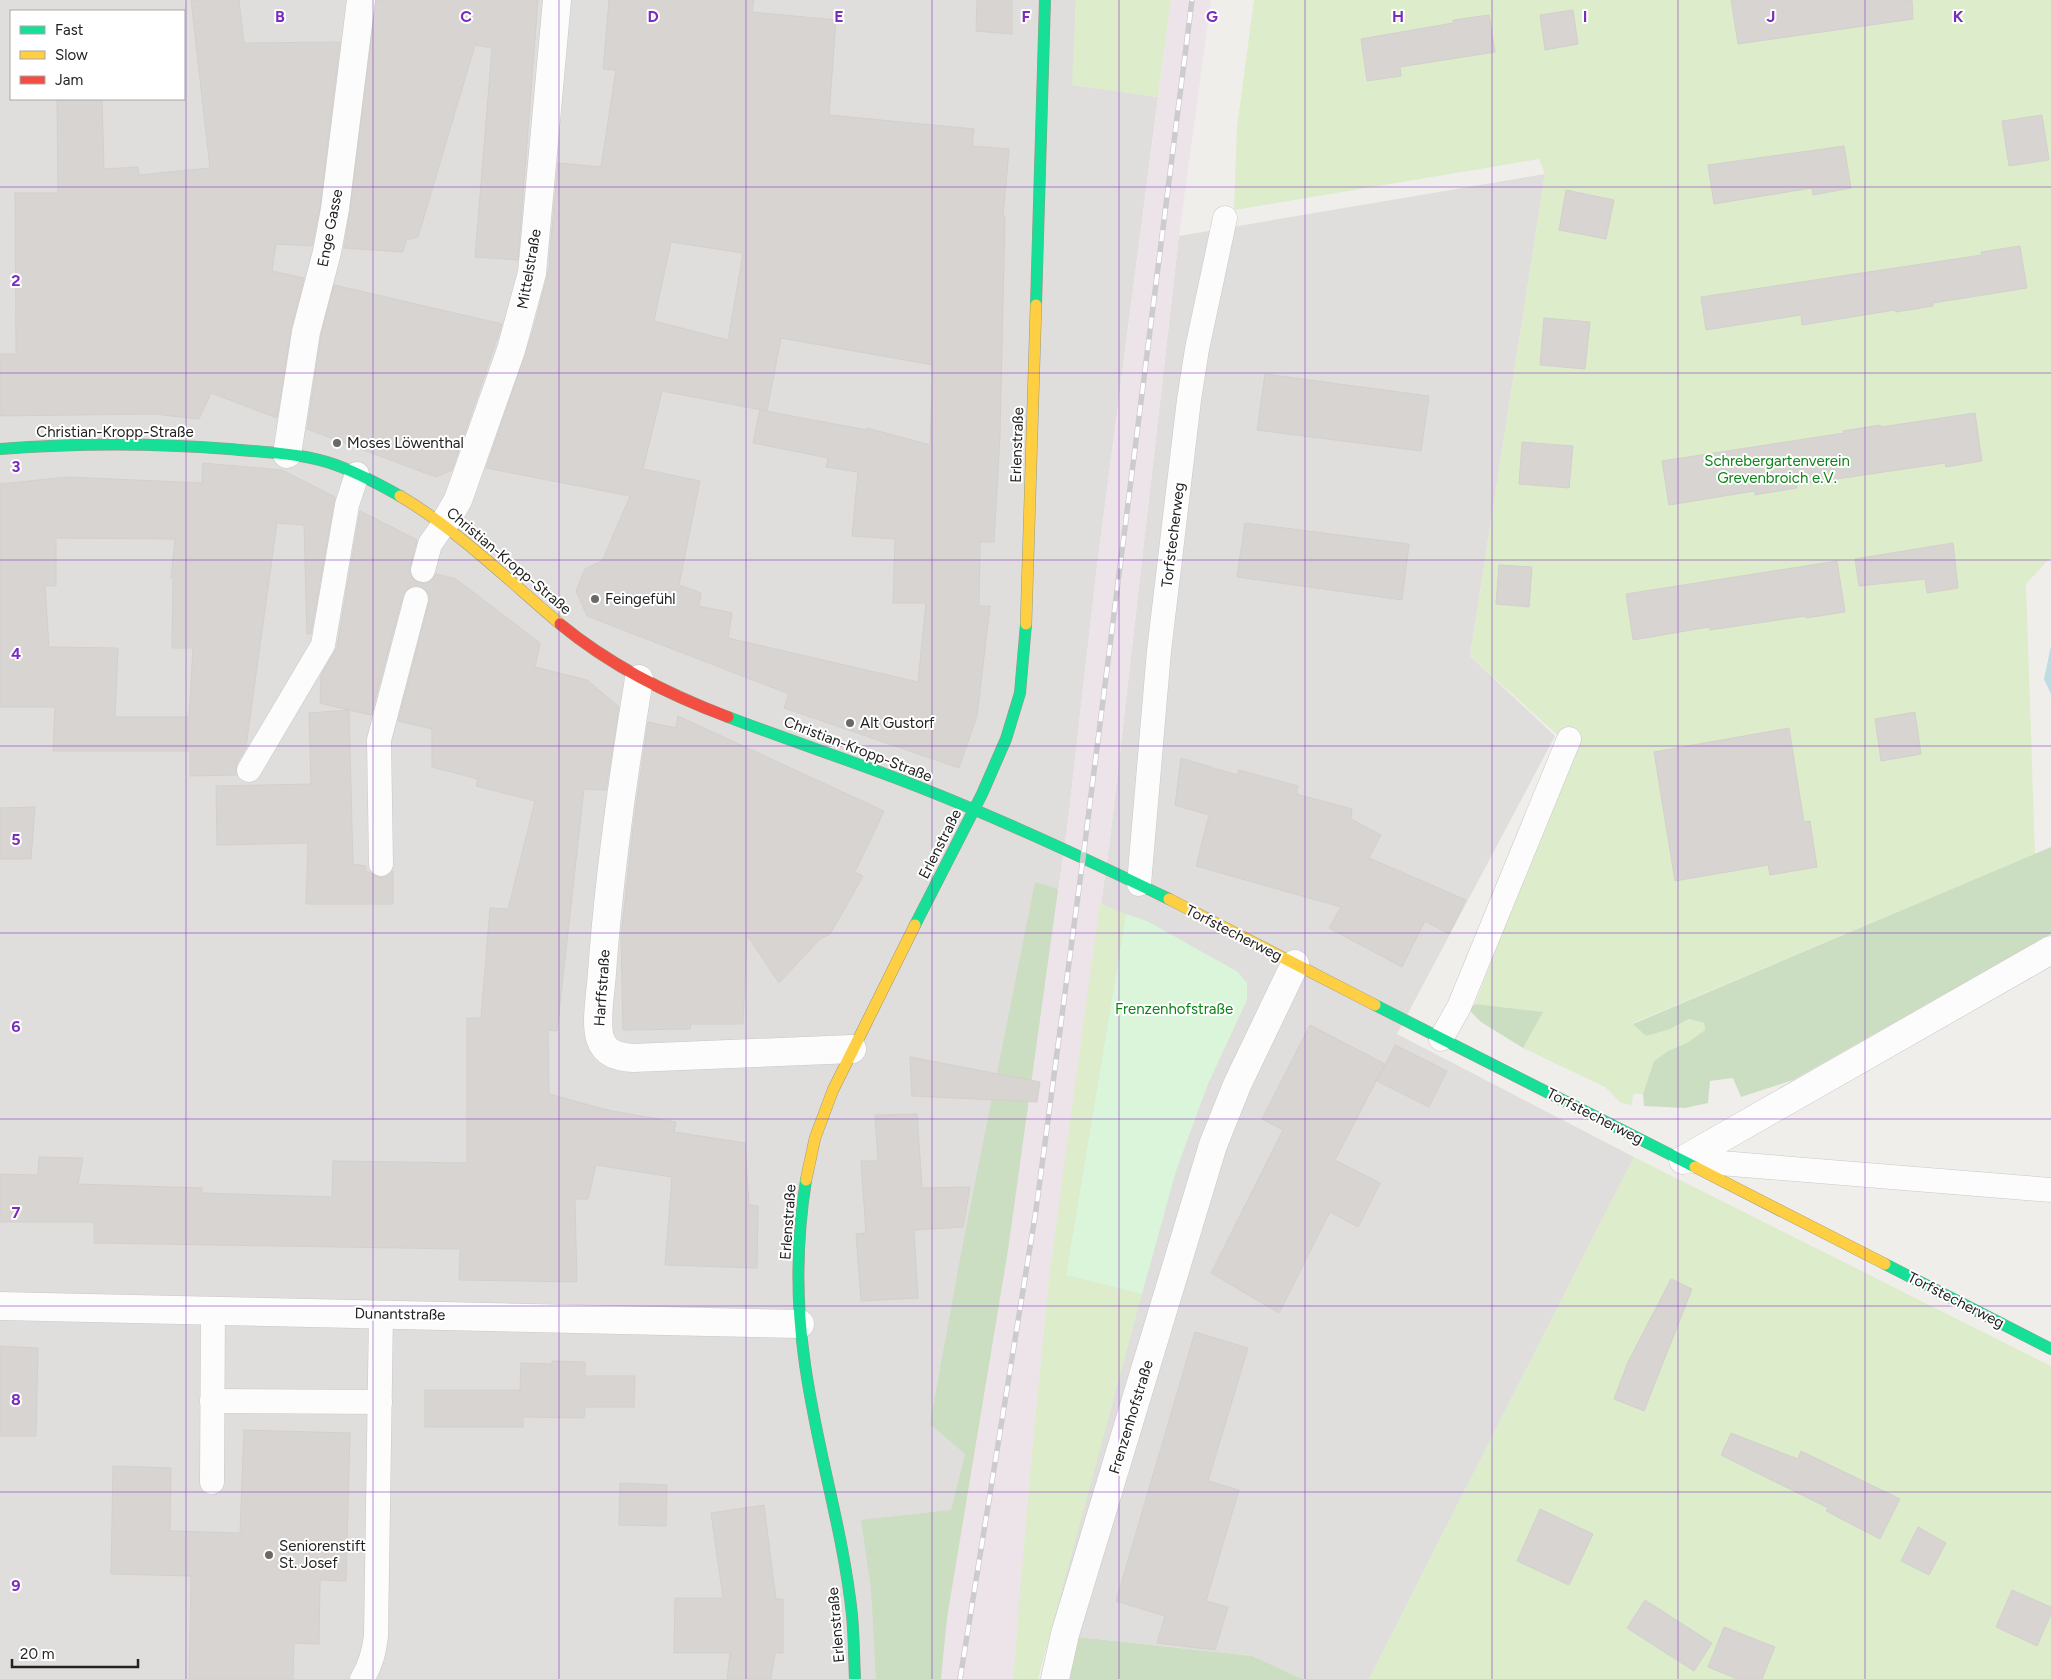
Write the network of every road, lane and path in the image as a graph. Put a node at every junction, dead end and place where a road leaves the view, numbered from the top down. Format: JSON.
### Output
{"nodes":[{"id":1,"x":360,"y":0,"type":"edge"},
{"id":2,"x":557,"y":0,"type":"edge"},
{"id":3,"x":1045,"y":0,"type":"edge"},
{"id":4,"x":1225,"y":218,"type":"dead end"},
{"id":5,"x":0,"y":449,"type":"edge"},
{"id":6,"x":286,"y":454,"type":"junction"},
{"id":7,"x":357,"y":474,"type":"junction"},
{"id":8,"x":444,"y":524,"type":"junction"},
{"id":9,"x":423,"y":570,"type":"dead end"},
{"id":10,"x":416,"y":599,"type":"dead end"},
{"id":11,"x":639,"y":679,"type":"junction"},
{"id":12,"x":1569,"y":739,"type":"dead end"},
{"id":13,"x":249,"y":770,"type":"dead end"},
{"id":14,"x":974,"y":810,"type":"junction"},
{"id":15,"x":381,"y":864,"type":"dead end"},
{"id":16,"x":1139,"y":884,"type":"junction"},
{"id":17,"x":2051,"y":950,"type":"edge"},
{"id":18,"x":1295,"y":964,"type":"junction"},
{"id":19,"x":1441,"y":1039,"type":"junction"},
{"id":20,"x":852,"y":1049,"type":"junction"},
{"id":21,"x":1683,"y":1160,"type":"junction"},
{"id":22,"x":2051,"y":1190,"type":"edge"},
{"id":23,"x":0,"y":1306,"type":"edge"},
{"id":24,"x":213,"y":1310,"type":"junction"},
{"id":25,"x":381,"y":1313,"type":"junction"},
{"id":26,"x":800,"y":1324,"type":"junction"},
{"id":27,"x":2051,"y":1349,"type":"edge"},
{"id":28,"x":212,"y":1401,"type":"junction"},
{"id":29,"x":380,"y":1402,"type":"junction"},
{"id":30,"x":212,"y":1482,"type":"dead end"},
{"id":31,"x":362,"y":1679,"type":"edge"},
{"id":32,"x":855,"y":1679,"type":"edge"},
{"id":33,"x":1055,"y":1679,"type":"edge"}],
"edges":[{"from":1,"to":6,"type":"street","name":"Enge Gasse"},
{"from":2,"to":8,"type":"street","name":"Mittelstraße"},
{"from":3,"to":14,"type":"street","name":"Erlenstraße"},
{"from":4,"to":16,"type":"lane","name":"Torfstecherweg"},
{"from":5,"to":6,"type":"street","name":"Christian-Kropp-Straße"},
{"from":6,"to":7,"type":"street","name":"Christian-Kropp-Straße"},
{"from":7,"to":8,"type":"street","name":"Christian-Kropp-Straße"},
{"from":7,"to":13,"type":"lane"},
{"from":8,"to":9,"type":"lane"},
{"from":8,"to":11,"type":"street","name":"Christian-Kropp-Straße"},
{"from":10,"to":15,"type":"lane"},
{"from":11,"to":14,"type":"street","name":"Christian-Kropp-Straße"},
{"from":11,"to":20,"type":"street","name":"Harffstraße"},
{"from":12,"to":19,"type":"lane"},
{"from":14,"to":16,"type":"street","name":"Torfstecherweg"},
{"from":14,"to":20,"type":"street","name":"Erlenstraße"},
{"from":16,"to":18,"type":"street","name":"Torfstecherweg"},
{"from":17,"to":21,"type":"street"},
{"from":18,"to":19,"type":"street","name":"Torfstecherweg"},
{"from":18,"to":33,"type":"street","name":"Frenzenhofstraße"},
{"from":19,"to":21,"type":"street","name":"Torfstecherweg"},
{"from":20,"to":26,"type":"street","name":"Erlenstraße"},
{"from":21,"to":22,"type":"lane"},
{"from":21,"to":27,"type":"street","name":"Torfstecherweg"},
{"from":23,"to":24,"type":"street","name":"Dunantstraße"},
{"from":24,"to":25,"type":"street","name":"Dunantstraße"},
{"from":24,"to":28,"type":"lane"},
{"from":25,"to":26,"type":"street","name":"Dunantstraße"},
{"from":25,"to":29,"type":"lane"},
{"from":26,"to":32,"type":"street","name":"Erlenstraße"},
{"from":28,"to":29,"type":"lane"},
{"from":28,"to":30,"type":"lane"},
{"from":29,"to":31,"type":"lane"}]}
